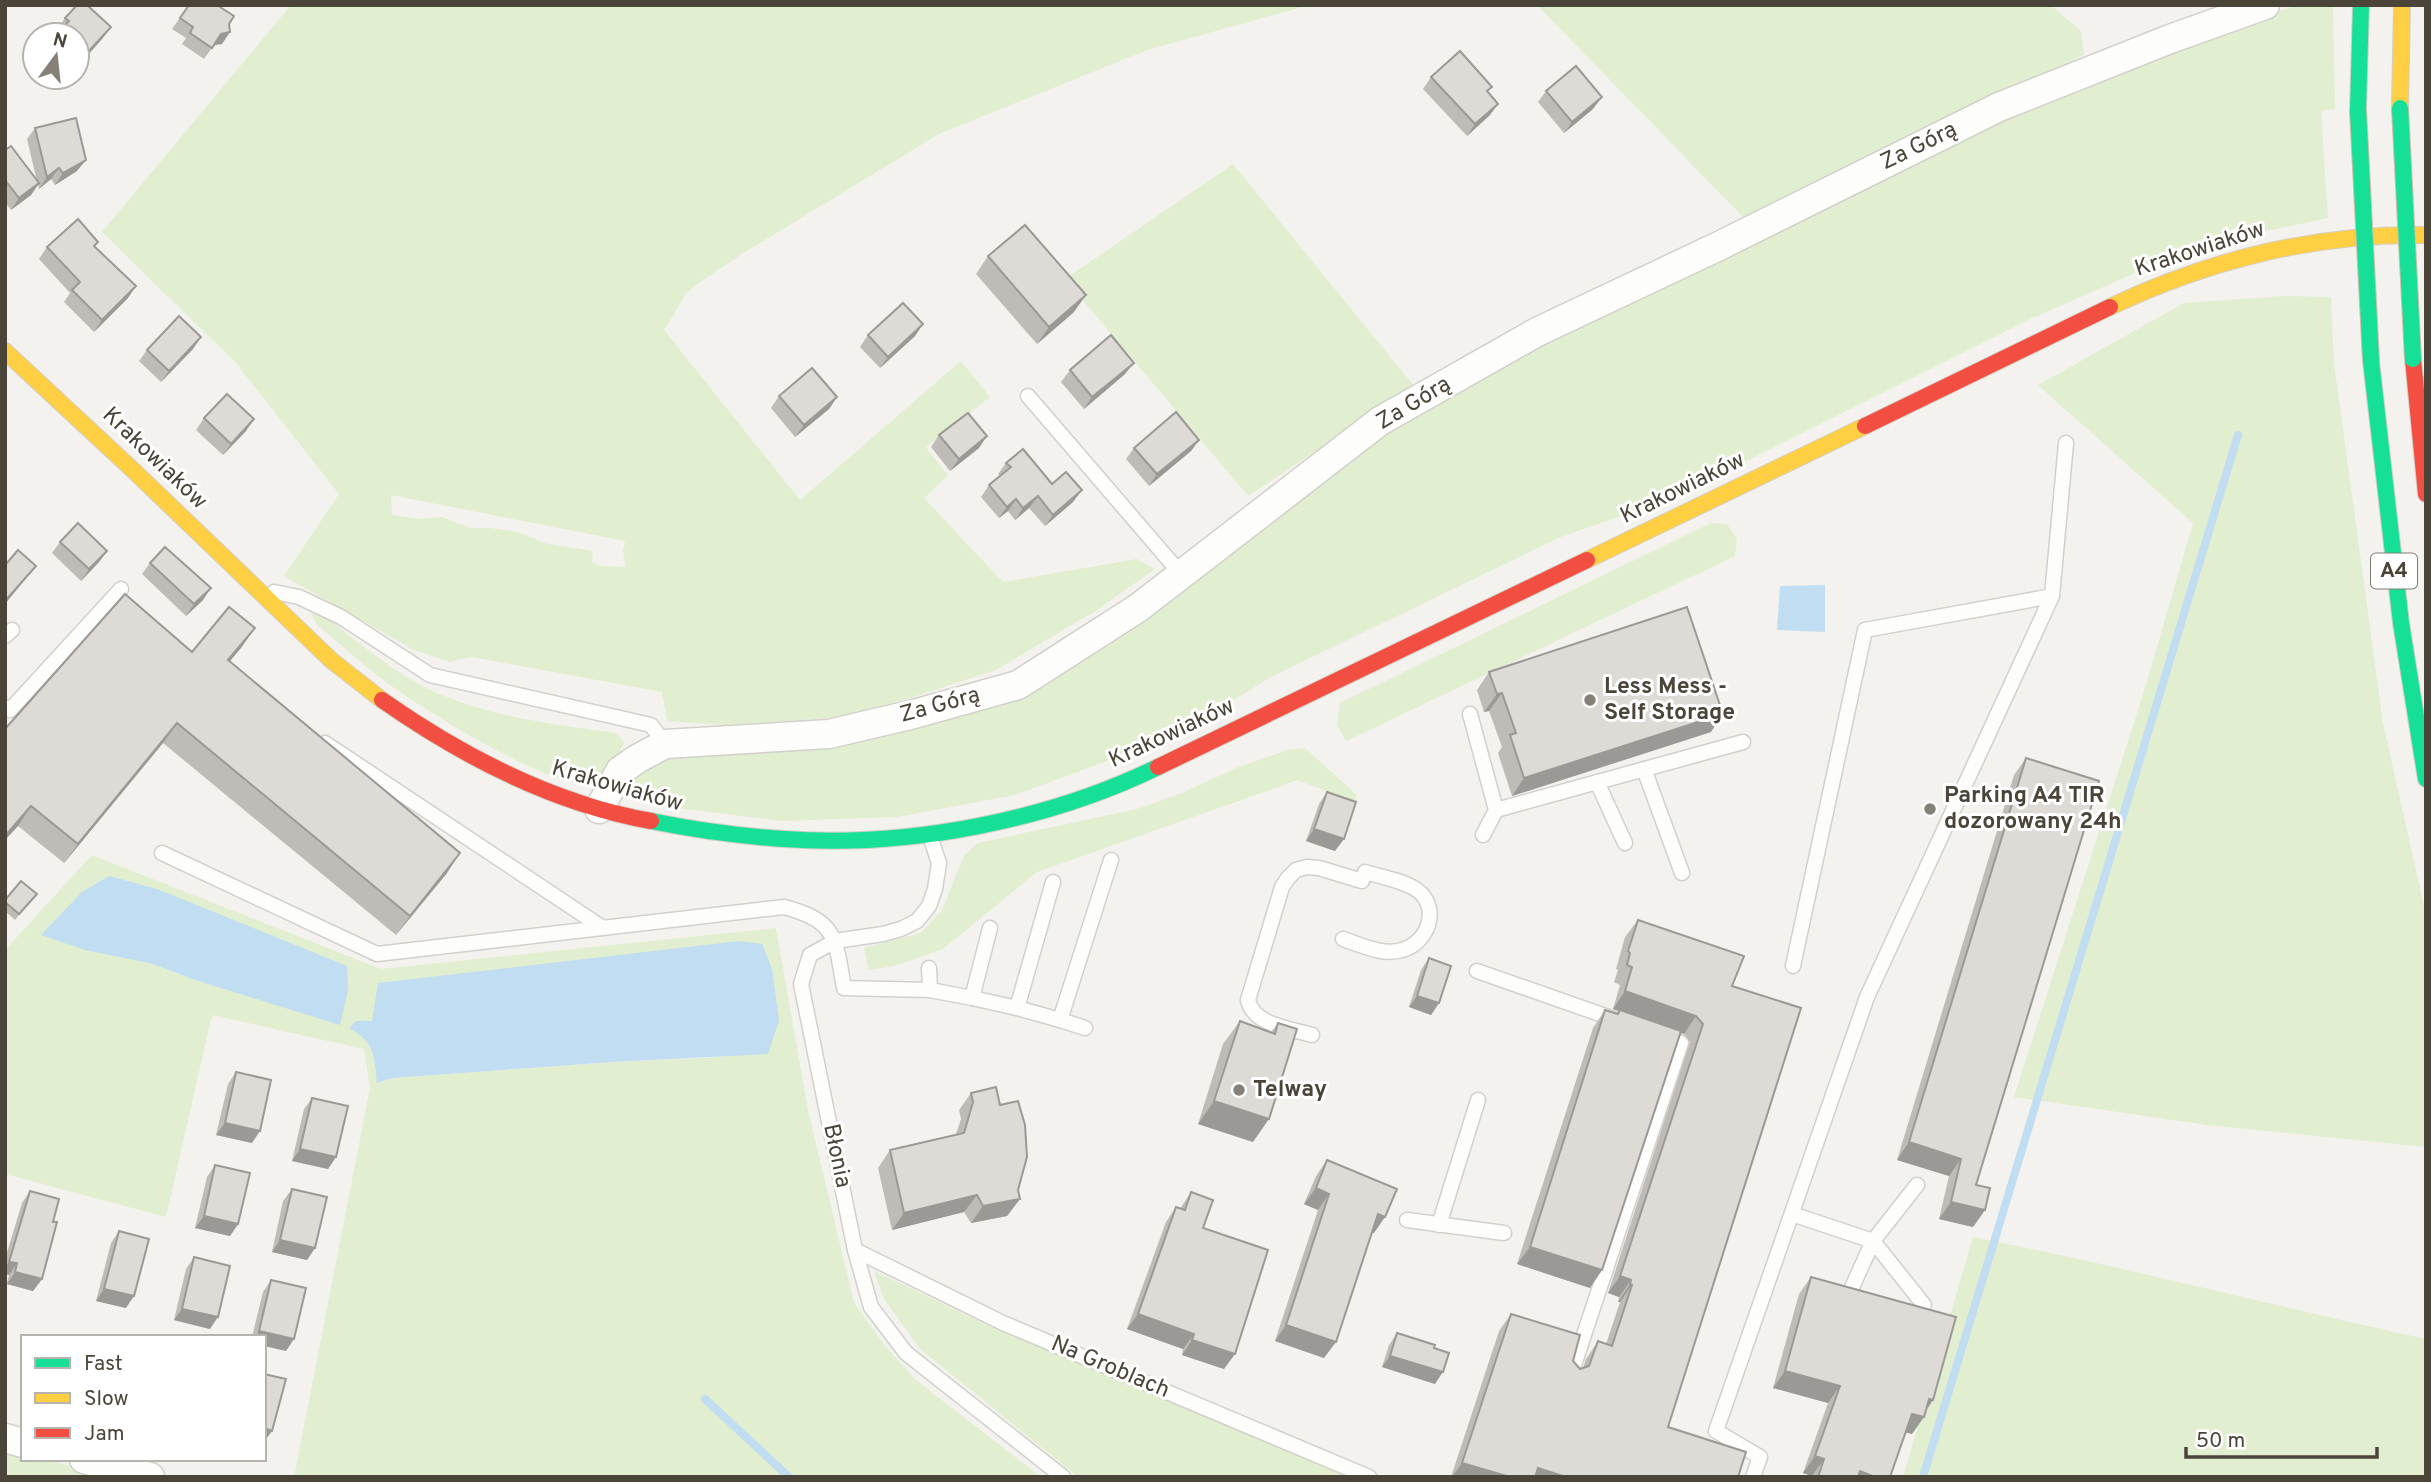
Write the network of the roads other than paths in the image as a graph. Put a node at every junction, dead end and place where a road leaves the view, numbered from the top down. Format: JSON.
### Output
{"nodes":[{"id":1,"x":2265,"y":5,"type":"edge"},
{"id":2,"x":2361,"y":5,"type":"edge"},
{"id":3,"x":2402,"y":5,"type":"edge"},
{"id":4,"x":2426,"y":235,"type":"edge"},
{"id":5,"x":5,"y":351,"type":"edge"},
{"id":6,"x":1028,"y":396,"type":"dead end"},
{"id":7,"x":2066,"y":443,"type":"dead end"},
{"id":8,"x":2426,"y":494,"type":"edge"},
{"id":9,"x":1181,"y":574,"type":"junction"},
{"id":10,"x":121,"y":589,"type":"dead end"},
{"id":11,"x":256,"y":589,"type":"junction"},
{"id":12,"x":2052,"y":596,"type":"junction"},
{"id":13,"x":5,"y":707,"type":"edge"},
{"id":14,"x":1470,"y":714,"type":"dead end"},
{"id":15,"x":316,"y":737,"type":"edge"},
{"id":16,"x":1743,"y":743,"type":"dead end"},
{"id":17,"x":665,"y":744,"type":"junction"},
{"id":18,"x":1644,"y":769,"type":"junction"},
{"id":19,"x":2426,"y":779,"type":"edge"},
{"id":20,"x":1597,"y":782,"type":"junction"},
{"id":21,"x":599,"y":809,"type":"junction"},
{"id":22,"x":1496,"y":810,"type":"junction"},
{"id":23,"x":930,"y":834,"type":"junction"},
{"id":24,"x":1483,"y":835,"type":"dead end"},
{"id":25,"x":1625,"y":843,"type":"dead end"},
{"id":26,"x":162,"y":853,"type":"dead end"},
{"id":27,"x":1111,"y":860,"type":"dead end"},
{"id":28,"x":1682,"y":873,"type":"dead end"},
{"id":29,"x":1053,"y":882,"type":"dead end"},
{"id":30,"x":603,"y":928,"type":"junction"},
{"id":31,"x":990,"y":928,"type":"dead end"},
{"id":32,"x":1343,"y":939,"type":"dead end"},
{"id":33,"x":835,"y":941,"type":"junction"},
{"id":34,"x":1793,"y":966,"type":"dead end"},
{"id":35,"x":929,"y":968,"type":"dead end"},
{"id":36,"x":1477,"y":971,"type":"dead end"},
{"id":37,"x":930,"y":990,"type":"junction"},
{"id":38,"x":972,"y":998,"type":"junction"},
{"id":39,"x":1017,"y":1008,"type":"junction"},
{"id":40,"x":1060,"y":1020,"type":"junction"},
{"id":41,"x":1085,"y":1028,"type":"dead end"},
{"id":42,"x":1312,"y":1035,"type":"dead end"},
{"id":43,"x":1478,"y":1100,"type":"dead end"},
{"id":44,"x":1917,"y":1185,"type":"dead end"},
{"id":45,"x":1791,"y":1214,"type":"junction"},
{"id":46,"x":1407,"y":1220,"type":"dead end"},
{"id":47,"x":1439,"y":1225,"type":"junction"},
{"id":48,"x":1504,"y":1233,"type":"dead end"},
{"id":49,"x":1873,"y":1241,"type":"junction"},
{"id":50,"x":855,"y":1250,"type":"junction"},
{"id":51,"x":1849,"y":1294,"type":"edge"},
{"id":52,"x":1924,"y":1305,"type":"edge"},
{"id":53,"x":1570,"y":1377,"type":"edge"},
{"id":54,"x":91,"y":1461,"type":"edge"},
{"id":55,"x":150,"y":1477,"type":"edge"},
{"id":56,"x":1063,"y":1477,"type":"edge"},
{"id":57,"x":1369,"y":1477,"type":"edge"},
{"id":58,"x":1753,"y":1477,"type":"edge"}],
"edges":[{"from":1,"to":9,"type":"street","name":"Za Górą"},
{"from":2,"to":19,"type":"main road","number":"A4","bridge":true},
{"from":3,"to":8,"type":"main road","bridge":true},
{"from":4,"to":23,"type":"main road","name":"Krakowiaków"},
{"from":5,"to":11,"type":"main road","name":"Krakowiaków"},
{"from":6,"to":9,"type":"lane"},
{"from":7,"to":12,"type":"lane"},
{"from":9,"to":17,"type":"street","name":"Za Górą"},
{"from":10,"to":13,"type":"lane"},
{"from":11,"to":17,"type":"lane"},
{"from":11,"to":21,"type":"main road","name":"Krakowiaków"},
{"from":12,"to":34,"type":"lane"},
{"from":12,"to":45,"type":"lane"},
{"from":14,"to":22,"type":"lane"},
{"from":15,"to":30,"type":"lane"},
{"from":16,"to":18,"type":"lane"},
{"from":17,"to":21,"type":"street","name":"Za Górą"},
{"from":18,"to":20,"type":"lane"},
{"from":18,"to":28,"type":"lane"},
{"from":20,"to":22,"type":"lane"},
{"from":20,"to":25,"type":"lane"},
{"from":21,"to":23,"type":"main road","name":"Krakowiaków"},
{"from":22,"to":24,"type":"lane"},
{"from":23,"to":33,"type":"lane","name":"Błonia"},
{"from":26,"to":30,"type":"lane"},
{"from":27,"to":40,"type":"lane"},
{"from":29,"to":39,"type":"lane"},
{"from":30,"to":33,"type":"lane"},
{"from":31,"to":38,"type":"lane"},
{"from":32,"to":42,"type":"lane"},
{"from":33,"to":37,"type":"lane"},
{"from":33,"to":50,"type":"lane","name":"Błonia"},
{"from":35,"to":37,"type":"lane"},
{"from":36,"to":53,"type":"lane"},
{"from":37,"to":38,"type":"lane"},
{"from":38,"to":39,"type":"lane"},
{"from":39,"to":40,"type":"lane"},
{"from":40,"to":41,"type":"lane"},
{"from":43,"to":47,"type":"lane"},
{"from":44,"to":49,"type":"lane"},
{"from":45,"to":49,"type":"lane"},
{"from":45,"to":58,"type":"lane"},
{"from":46,"to":47,"type":"lane"},
{"from":47,"to":48,"type":"lane"},
{"from":49,"to":51,"type":"lane"},
{"from":49,"to":52,"type":"lane"},
{"from":50,"to":56,"type":"lane","name":"Błonia"},
{"from":50,"to":57,"type":"lane","name":"Na Groblach"},
{"from":54,"to":55,"type":"street"}]}
